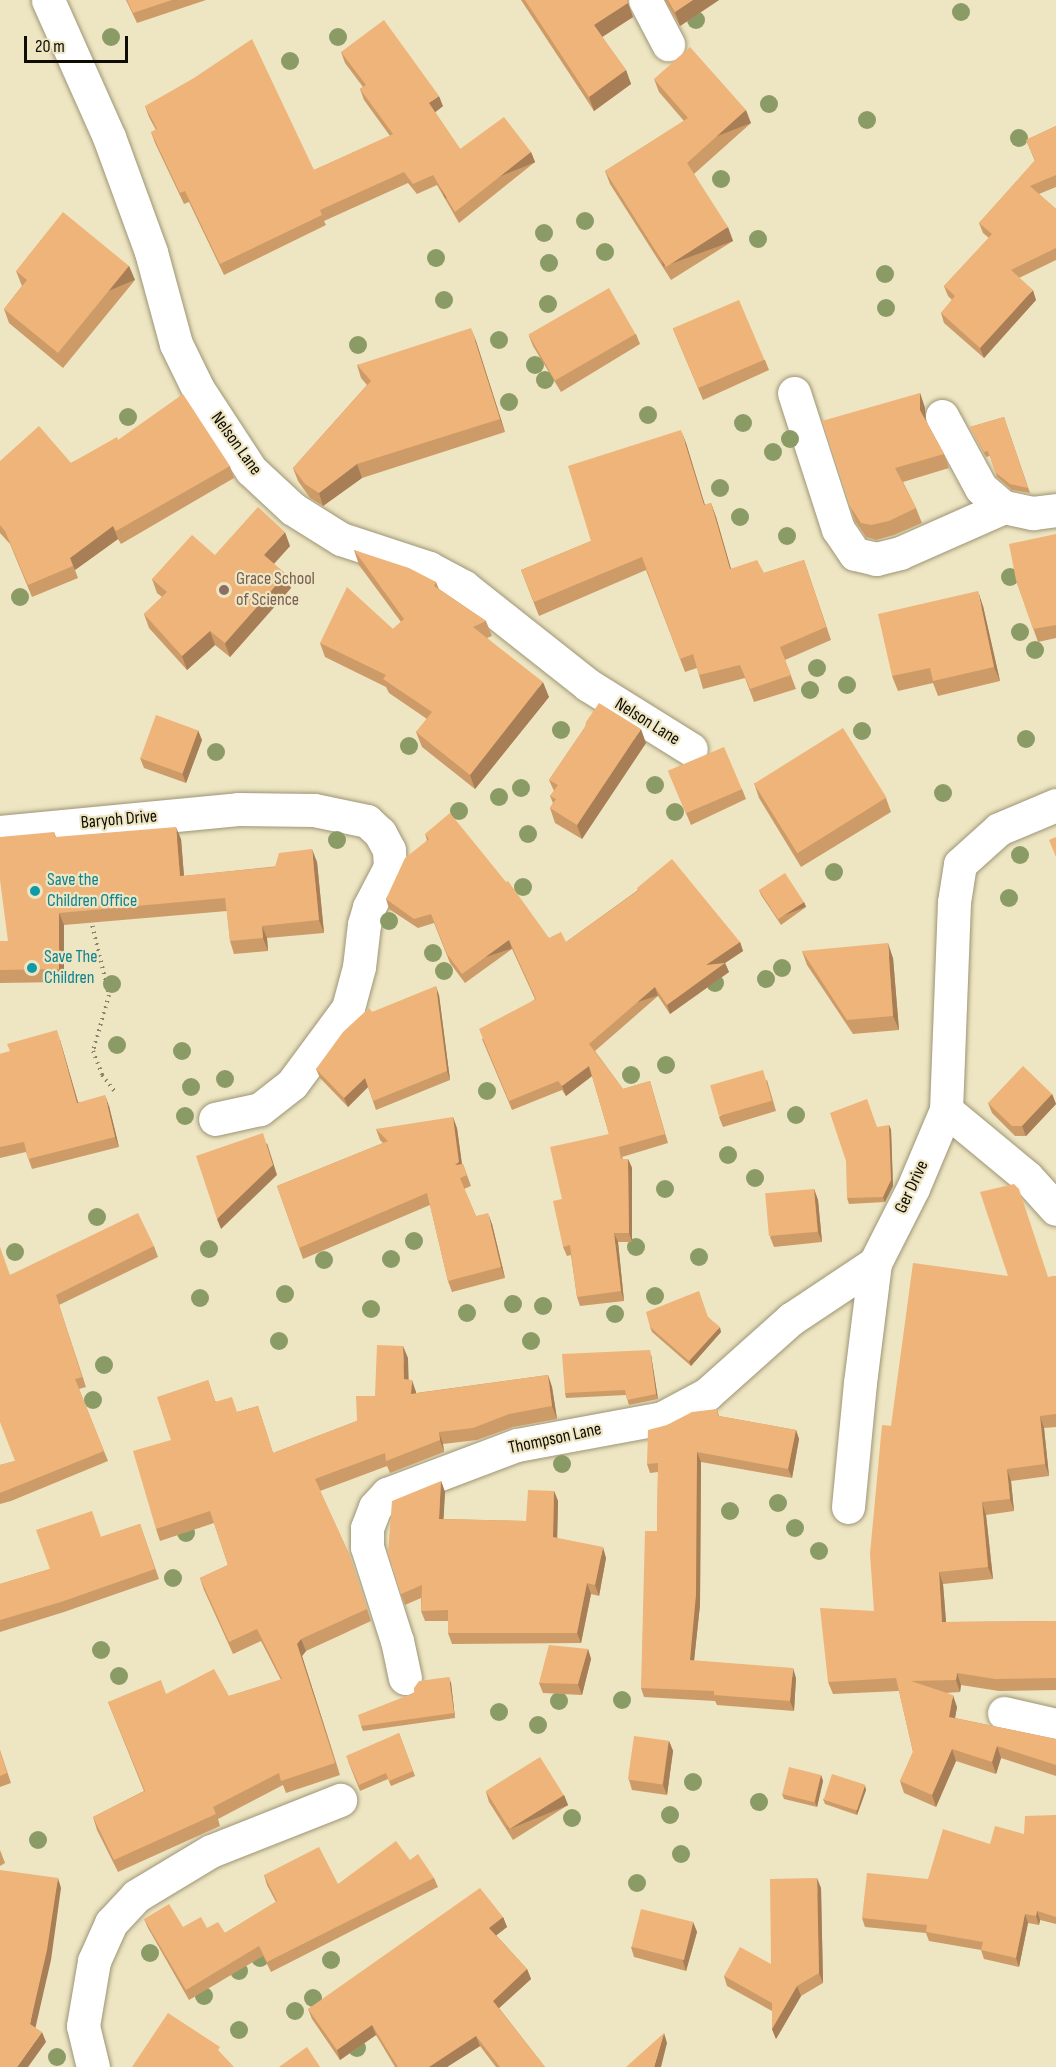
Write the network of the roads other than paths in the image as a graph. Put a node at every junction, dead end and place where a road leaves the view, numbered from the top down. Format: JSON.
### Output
{"nodes":[{"id":1,"x":48,"y":0,"type":"edge"},
{"id":2,"x":645,"y":0,"type":"edge"},
{"id":3,"x":668,"y":44,"type":"dead end"},
{"id":4,"x":794,"y":393,"type":"dead end"},
{"id":5,"x":942,"y":416,"type":"dead end"},
{"id":6,"x":1004,"y":507,"type":"junction"},
{"id":7,"x":1056,"y":510,"type":"edge"},
{"id":8,"x":691,"y":749,"type":"dead end"},
{"id":9,"x":1056,"y":805,"type":"edge"},
{"id":10,"x":0,"y":832,"type":"edge"},
{"id":11,"x":946,"y":1110,"type":"junction"},
{"id":12,"x":215,"y":1119,"type":"dead end"},
{"id":13,"x":1056,"y":1209,"type":"edge"},
{"id":14,"x":875,"y":1263,"type":"junction"},
{"id":15,"x":848,"y":1507,"type":"dead end"},
{"id":16,"x":405,"y":1678,"type":"dead end"},
{"id":17,"x":1004,"y":1713,"type":"dead end"},
{"id":18,"x":1056,"y":1725,"type":"edge"},
{"id":19,"x":340,"y":1800,"type":"dead end"},
{"id":20,"x":93,"y":2067,"type":"edge"}],
"edges":[{"from":1,"to":8,"type":"street","name":"Nelson Lane"},
{"from":2,"to":3,"type":"street"},
{"from":4,"to":6,"type":"street"},
{"from":5,"to":6,"type":"street"},
{"from":6,"to":7,"type":"street"},
{"from":9,"to":11,"type":"street","name":"Ger Drive"},
{"from":10,"to":12,"type":"street","name":"Baryoh Drive"},
{"from":11,"to":13,"type":"street"},
{"from":11,"to":14,"type":"street","name":"Ger Drive"},
{"from":14,"to":15,"type":"street","name":"Ger Drive"},
{"from":14,"to":16,"type":"street","name":"Thompson Lane"},
{"from":17,"to":18,"type":"street"},
{"from":19,"to":20,"type":"street"}]}
